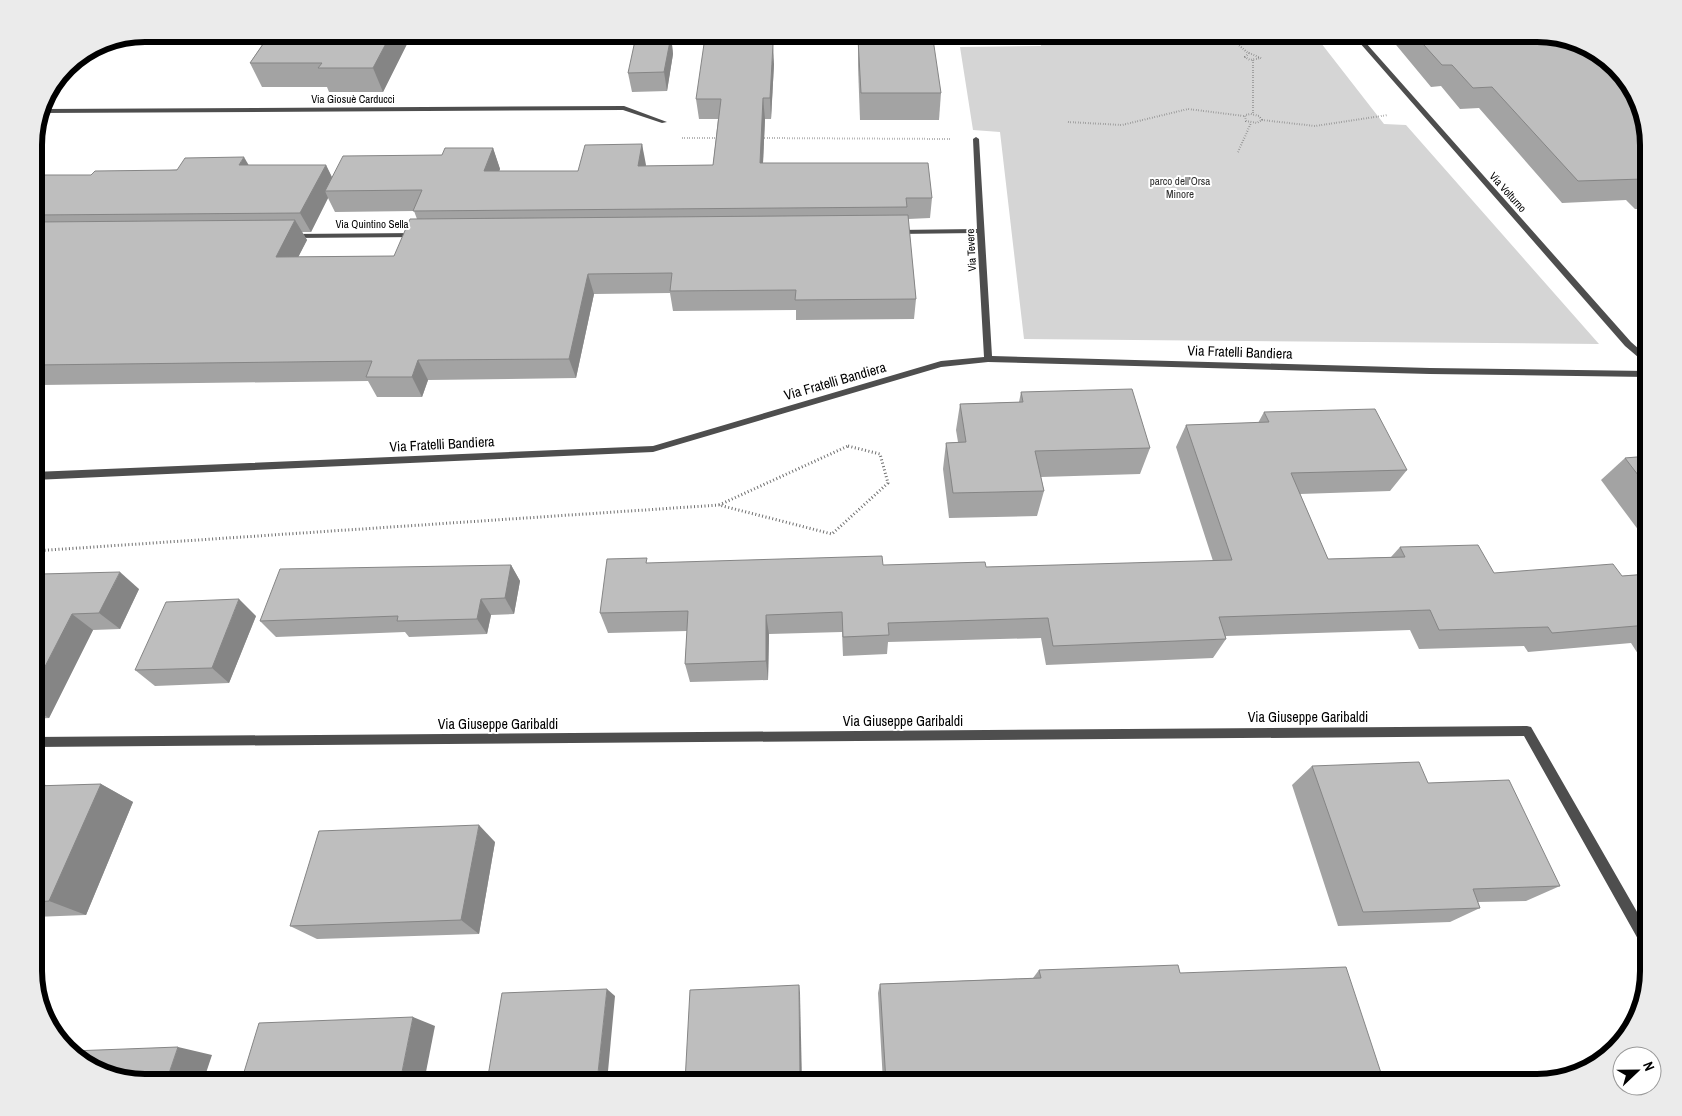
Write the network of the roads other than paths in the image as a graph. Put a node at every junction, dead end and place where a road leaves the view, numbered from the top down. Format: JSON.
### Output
{"nodes":[{"id":1,"x":1361,"y":42,"type":"edge"},
{"id":2,"x":48,"y":111,"type":"edge"},
{"id":3,"x":664,"y":122,"type":"road end"},
{"id":4,"x":976,"y":139,"type":"road end"},
{"id":5,"x":981,"y":231,"type":"junction"},
{"id":6,"x":891,"y":232,"type":"edge"},
{"id":7,"x":423,"y":235,"type":"edge"},
{"id":8,"x":283,"y":236,"type":"edge"},
{"id":9,"x":1640,"y":354,"type":"edge"},
{"id":10,"x":988,"y":359,"type":"junction"},
{"id":11,"x":1640,"y":374,"type":"edge"},
{"id":12,"x":43,"y":476,"type":"edge"},
{"id":13,"x":43,"y":742,"type":"edge"},
{"id":14,"x":1640,"y":929,"type":"edge"}],
"edges":[{"from":1,"to":9,"type":"street","name":"Via Volturno"},
{"from":2,"to":3,"type":"street","name":"Via Giosuè Carducci"},
{"from":4,"to":5,"type":"street","name":"Via Tevere"},
{"from":5,"to":6,"type":"street"},
{"from":5,"to":10,"type":"street","name":"Via Tevere"},
{"from":7,"to":8,"type":"street","name":"Via Quintino Sella"},
{"from":10,"to":11,"type":"street","name":"Via Fratelli Bandiera"},
{"from":10,"to":12,"type":"street","name":"Via Fratelli Bandiera"},
{"from":13,"to":14,"type":"street","name":"Via Giuseppe Garibaldi"}]}
